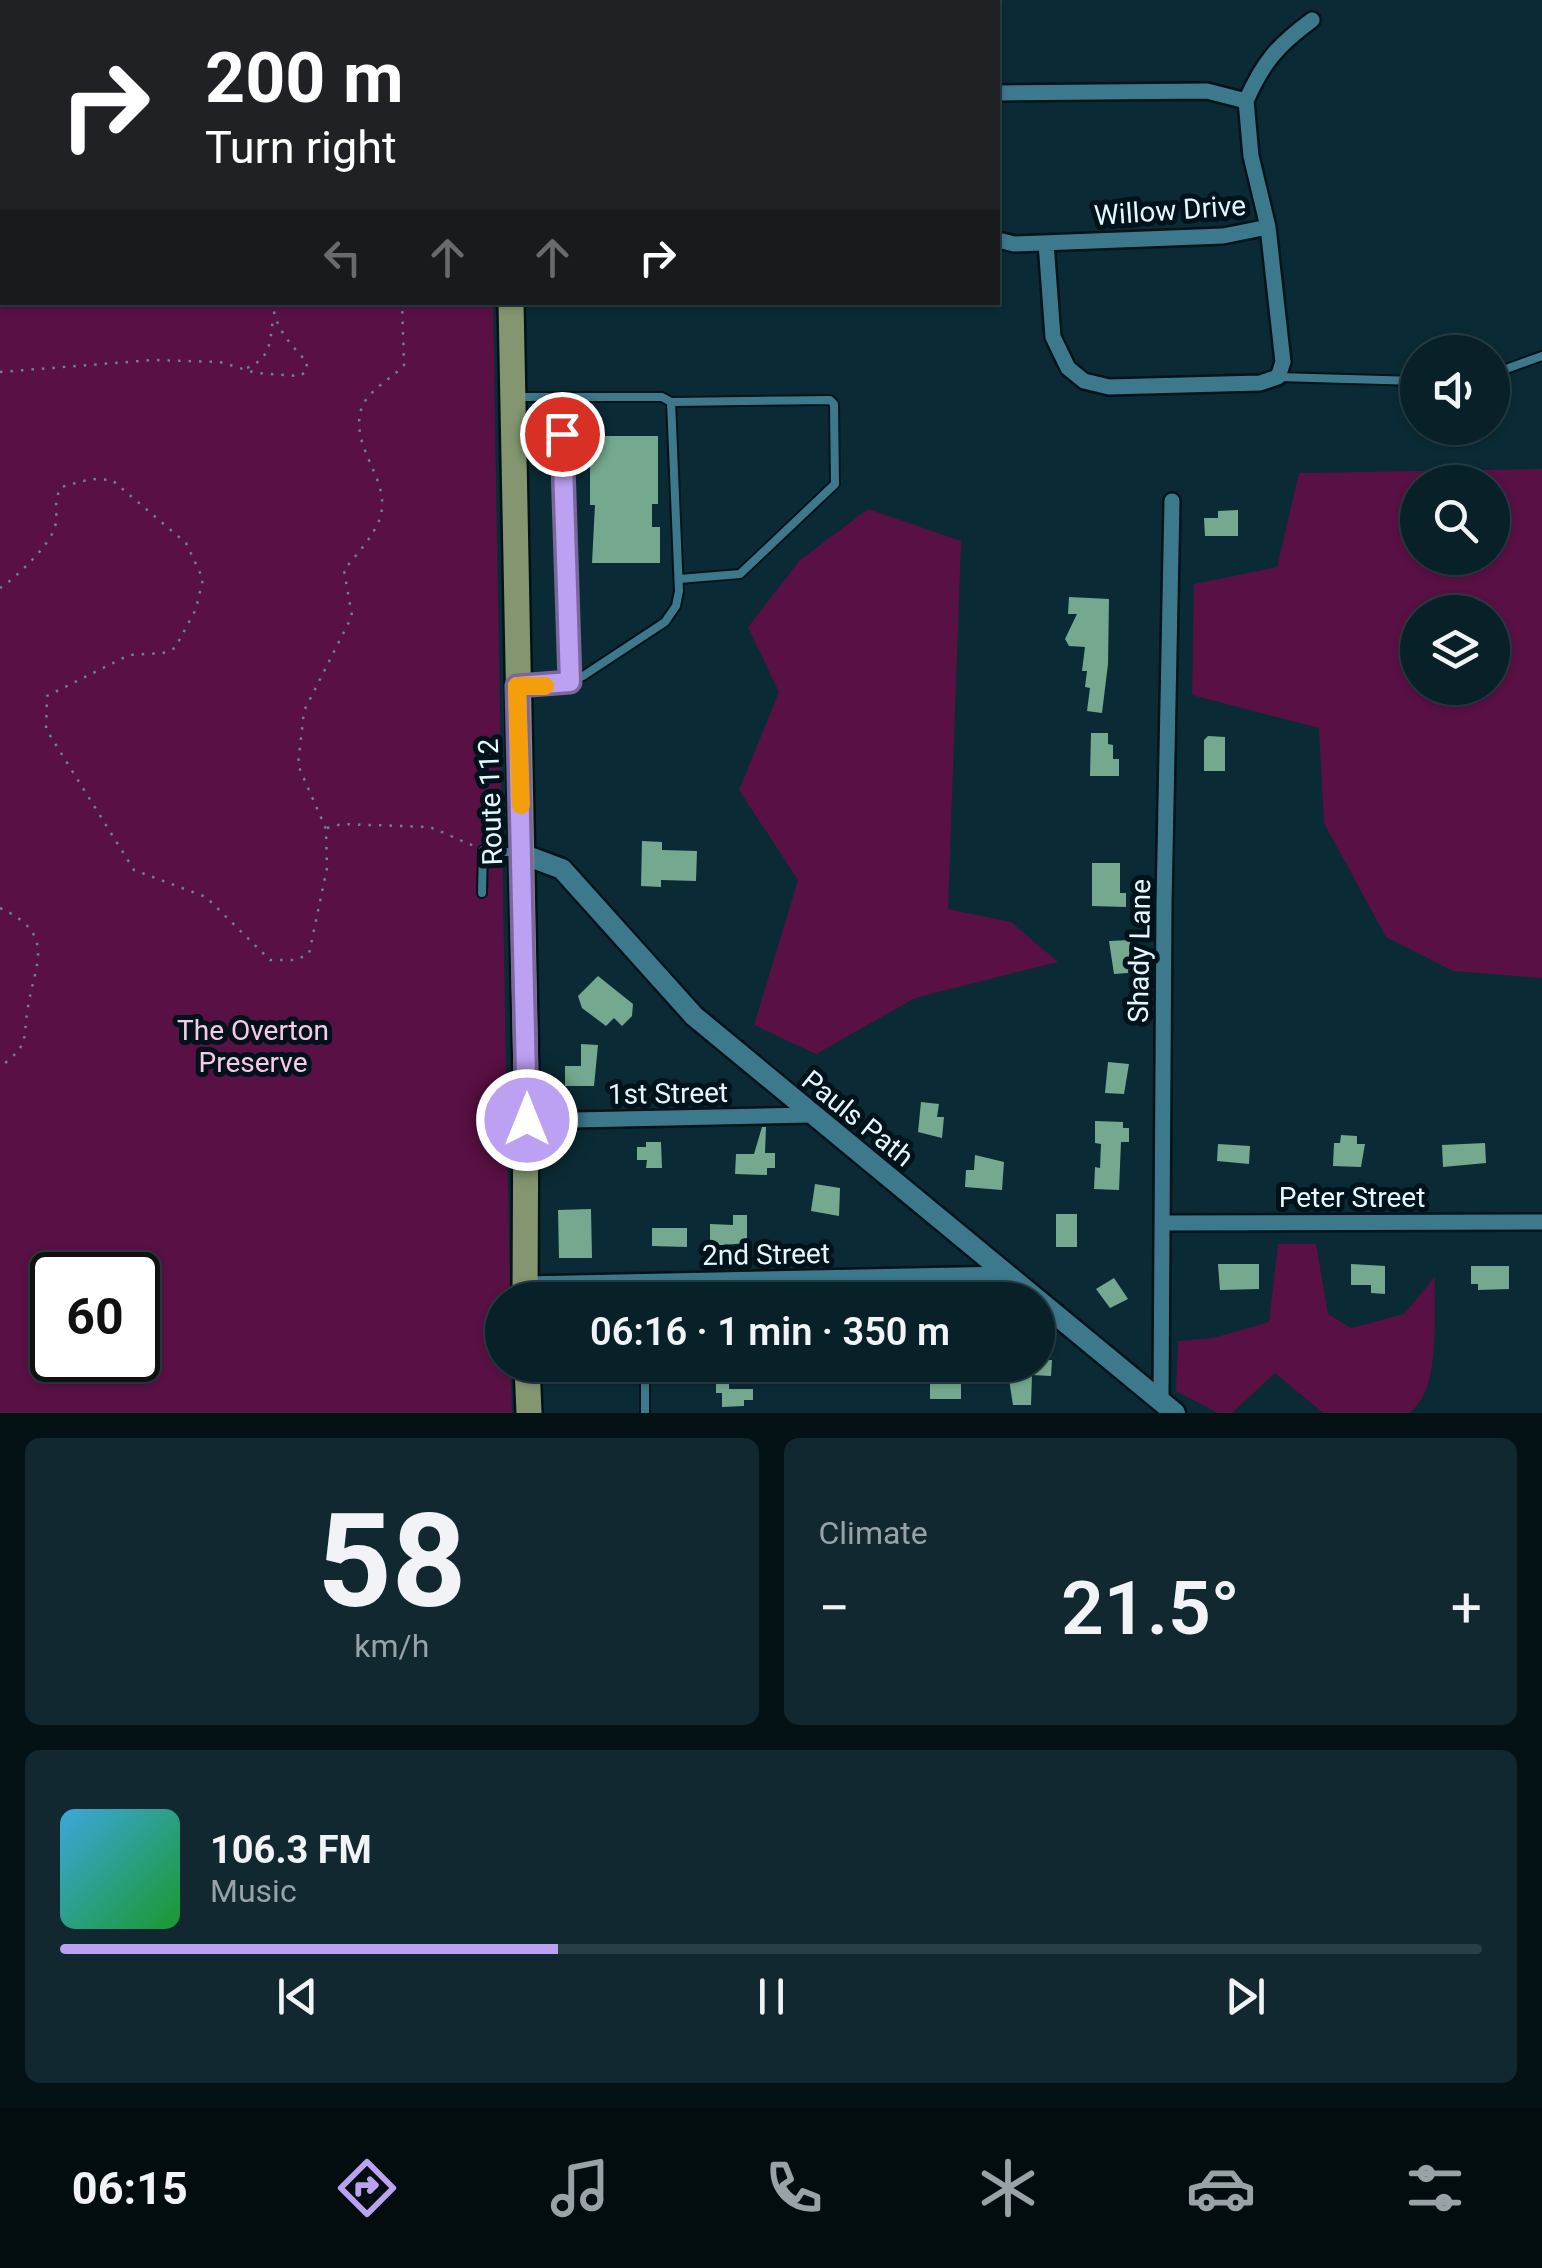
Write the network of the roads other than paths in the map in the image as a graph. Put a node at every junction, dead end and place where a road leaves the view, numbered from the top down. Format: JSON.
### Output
{"nodes":[{"id":1,"x":1312,"y":20,"type":"dead end"},
{"id":2,"x":1000,"y":93,"type":"edge"},
{"id":3,"x":1246,"y":102,"type":"junction"},
{"id":4,"x":1268,"y":228,"type":"junction"},
{"id":5,"x":1000,"y":240,"type":"edge"},
{"id":6,"x":1046,"y":243,"type":"junction"},
{"id":7,"x":511,"y":305,"type":"edge"},
{"id":8,"x":1542,"y":356,"type":"edge"},
{"id":9,"x":1510,"y":368,"type":"edge"},
{"id":10,"x":1278,"y":378,"type":"junction"},
{"id":11,"x":1400,"y":381,"type":"edge"},
{"id":12,"x":561,"y":397,"type":"junction"},
{"id":13,"x":512,"y":398,"type":"junction"},
{"id":14,"x":671,"y":402,"type":"junction"},
{"id":15,"x":1172,"y":500,"type":"dead end"},
{"id":16,"x":679,"y":579,"type":"junction"},
{"id":17,"x":570,"y":682,"type":"junction"},
{"id":18,"x":517,"y":686,"type":"junction"},
{"id":19,"x":522,"y":854,"type":"junction"},
{"id":20,"x":482,"y":893,"type":"dead end"},
{"id":21,"x":810,"y":1116,"type":"junction"},
{"id":22,"x":527,"y":1120,"type":"junction"},
{"id":23,"x":1542,"y":1222,"type":"edge"},
{"id":24,"x":1162,"y":1223,"type":"junction"},
{"id":25,"x":1008,"y":1274,"type":"junction"},
{"id":26,"x":525,"y":1282,"type":"edge"},
{"id":27,"x":644,"y":1282,"type":"edge"},
{"id":28,"x":528,"y":1382,"type":"edge"},
{"id":29,"x":645,"y":1382,"type":"edge"},
{"id":30,"x":1168,"y":1407,"type":"edge"},
{"id":31,"x":529,"y":1413,"type":"edge"},
{"id":32,"x":645,"y":1413,"type":"edge"}],
"edges":[{"from":1,"to":3,"type":"street"},
{"from":2,"to":3,"type":"street"},
{"from":3,"to":4,"type":"street","name":"Willow Drive"},
{"from":4,"to":6,"type":"street","name":"Willow Drive"},
{"from":4,"to":10,"type":"street"},
{"from":5,"to":6,"type":"street","name":"Willow Drive"},
{"from":6,"to":10,"type":"street"},
{"from":7,"to":13,"type":"main road","name":"Route 112"},
{"from":8,"to":9,"type":"lane"},
{"from":10,"to":11,"type":"lane"},
{"from":12,"to":13,"type":"lane"},
{"from":12,"to":14,"type":"lane"},
{"from":12,"to":17,"type":"lane"},
{"from":13,"to":18,"type":"main road","name":"Route 112"},
{"from":14,"to":16,"type":"lane"},
{"from":14,"to":16,"type":"lane"},
{"from":15,"to":24,"type":"street","name":"Shady Lane"},
{"from":16,"to":17,"type":"lane"},
{"from":17,"to":18,"type":"lane"},
{"from":18,"to":19,"type":"main road","name":"Route 112"},
{"from":19,"to":20,"type":"lane"},
{"from":19,"to":21,"type":"street","name":"Pauls Path"},
{"from":19,"to":22,"type":"main road","name":"Route 112"},
{"from":21,"to":22,"type":"street","name":"1st Street"},
{"from":21,"to":25,"type":"street","name":"Pauls Path"},
{"from":22,"to":26,"type":"main road","name":"Route 112"},
{"from":23,"to":24,"type":"street","name":"Peter Street"},
{"from":24,"to":30,"type":"street","name":"Shady Lane"},
{"from":25,"to":27,"type":"street","name":"2nd Street"},
{"from":25,"to":30,"type":"street","name":"Pauls Path"},
{"from":28,"to":31,"type":"main road"},
{"from":29,"to":32,"type":"lane"}]}
